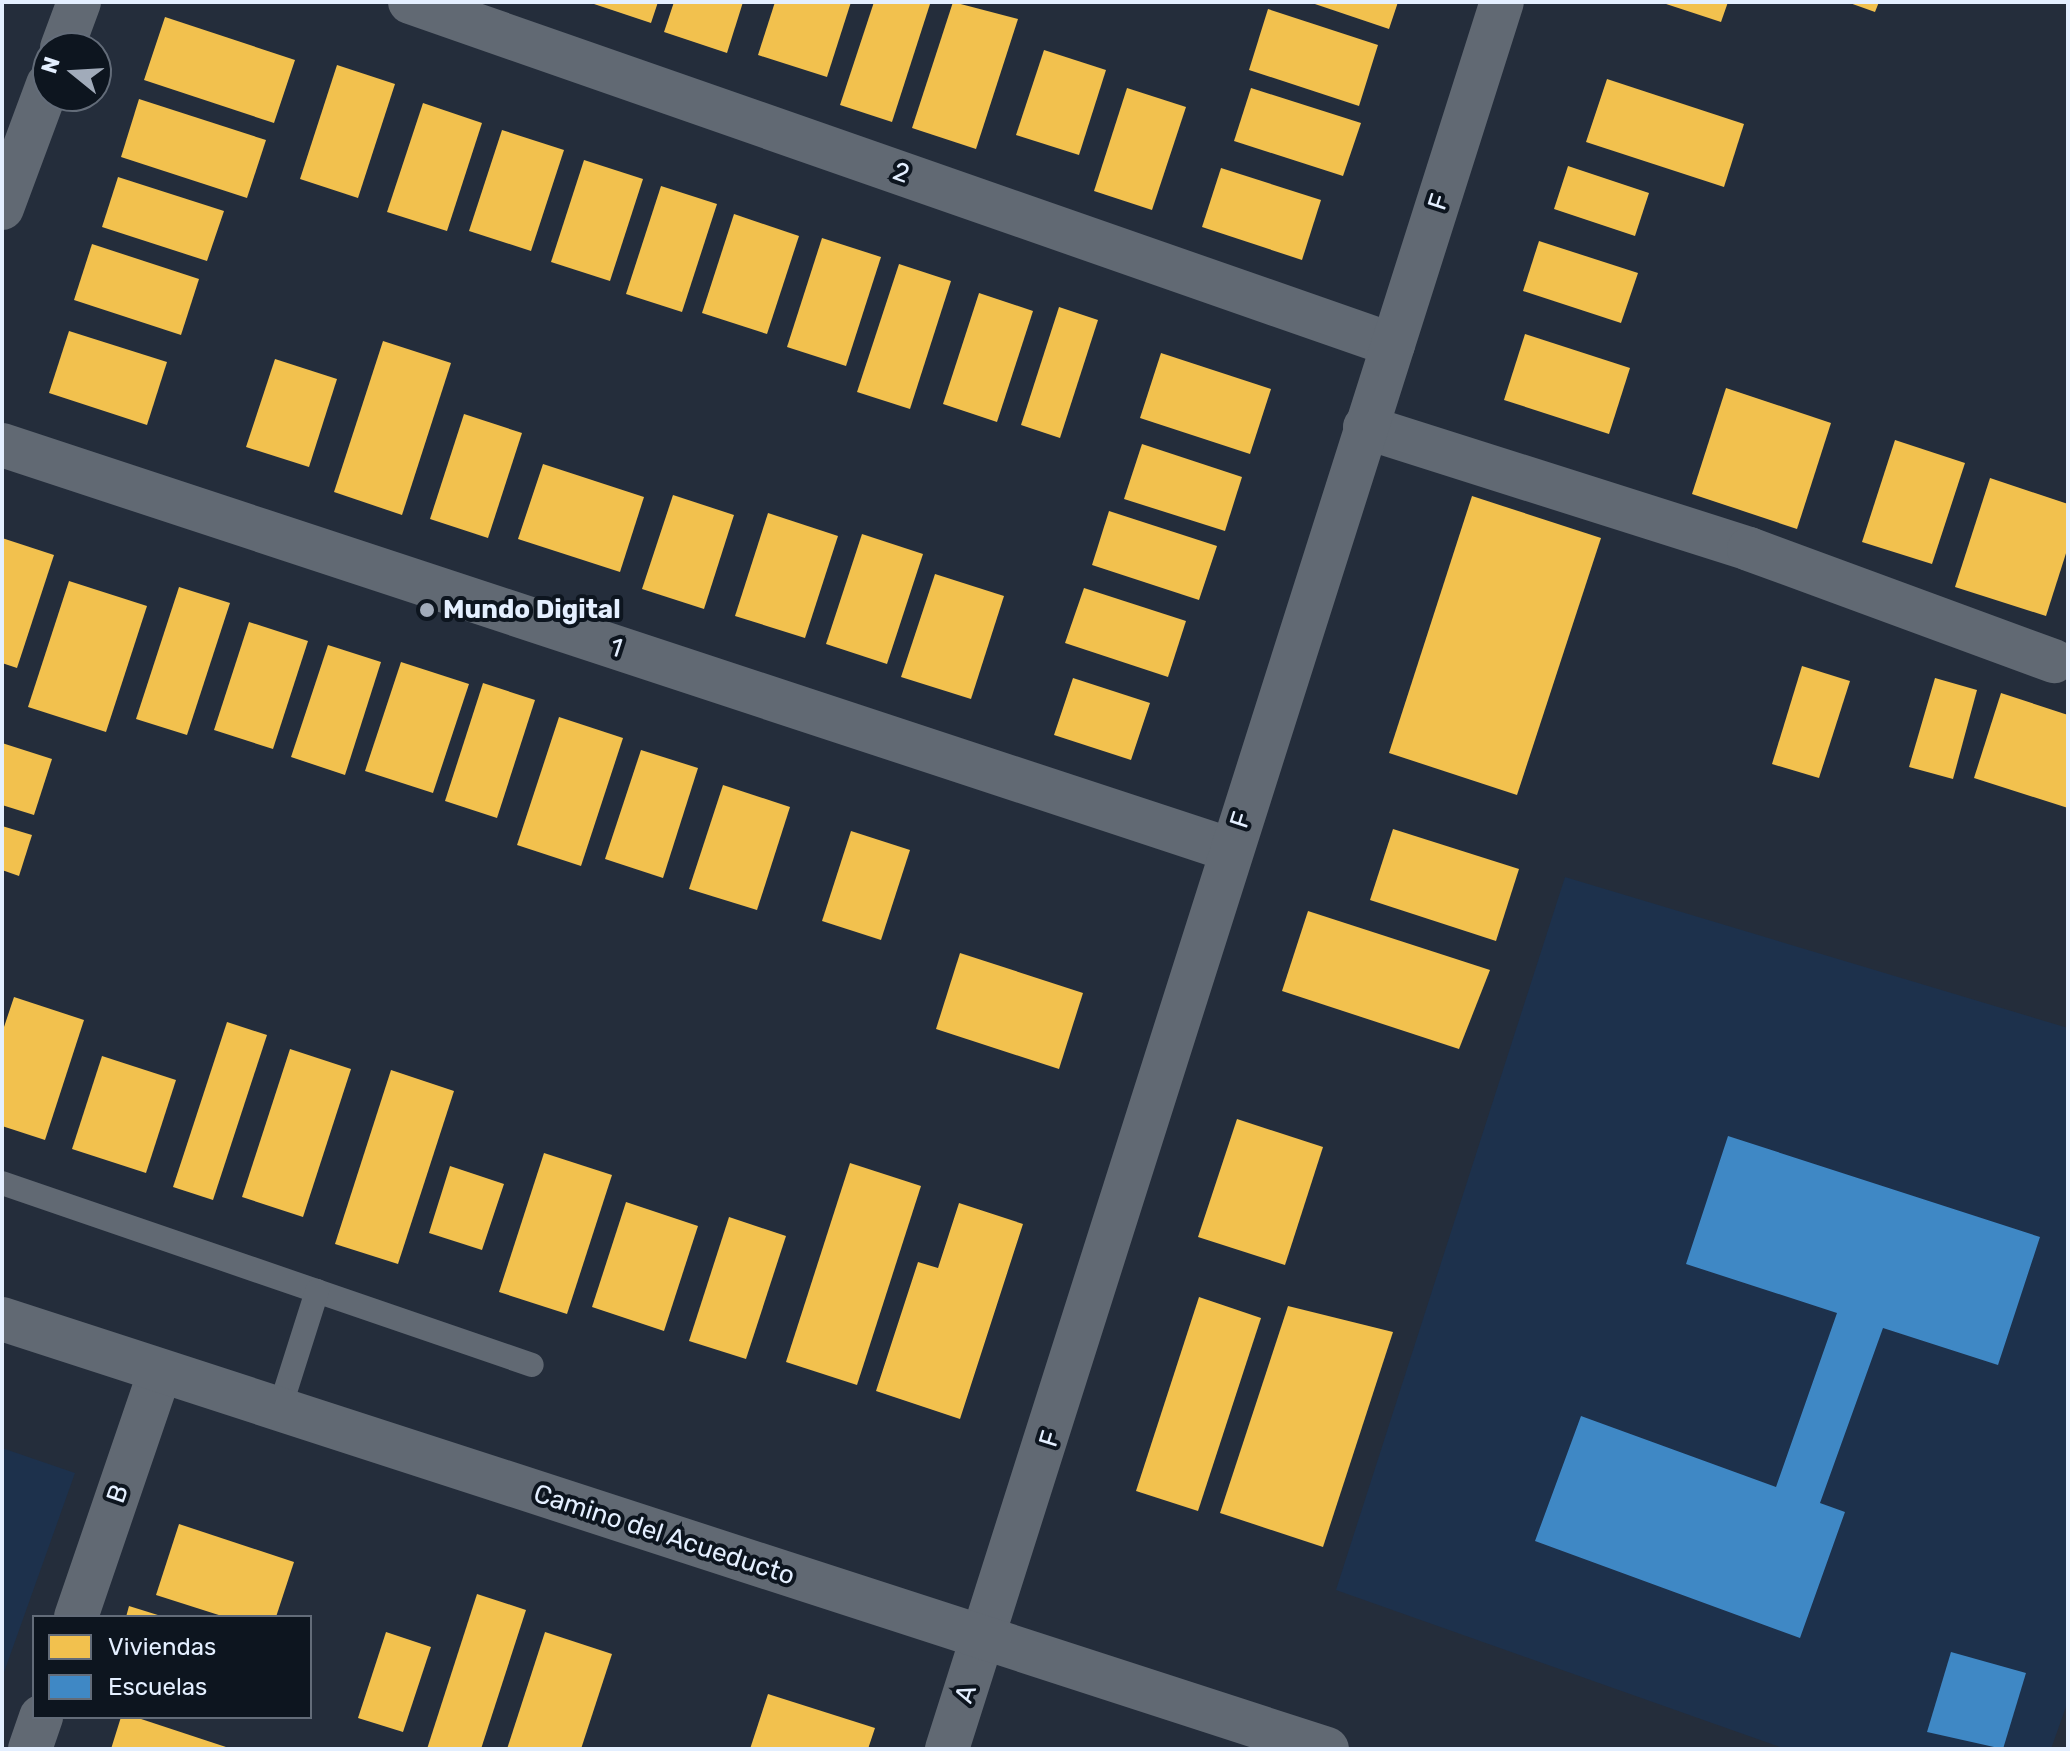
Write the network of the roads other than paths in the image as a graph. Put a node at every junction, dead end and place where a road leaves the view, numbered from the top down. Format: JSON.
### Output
{"nodes":[{"id":1,"x":79,"y":2,"type":"edge"},
{"id":2,"x":410,"y":2,"type":"edge"},
{"id":3,"x":1502,"y":2,"type":"edge"},
{"id":4,"x":68,"y":32,"type":"edge"},
{"id":5,"x":38,"y":112,"type":"edge"},
{"id":6,"x":2,"y":208,"type":"edge"},
{"id":7,"x":1393,"y":345,"type":"junction"},
{"id":8,"x":1365,"y":427,"type":"junction"},
{"id":9,"x":2,"y":445,"type":"edge"},
{"id":10,"x":2054,"y":661,"type":"dead end"},
{"id":11,"x":1231,"y":850,"type":"junction"},
{"id":12,"x":2,"y":1183,"type":"edge"},
{"id":13,"x":317,"y":1291,"type":"junction"},
{"id":14,"x":2,"y":1319,"type":"edge"},
{"id":15,"x":532,"y":1365,"type":"dead end"},
{"id":16,"x":160,"y":1372,"type":"junction"},
{"id":17,"x":279,"y":1411,"type":"junction"},
{"id":18,"x":77,"y":1615,"type":"edge"},
{"id":19,"x":985,"y":1639,"type":"junction"},
{"id":20,"x":40,"y":1719,"type":"edge"},
{"id":21,"x":30,"y":1749,"type":"edge"},
{"id":22,"x":947,"y":1749,"type":"edge"},
{"id":23,"x":1327,"y":1749,"type":"edge"}],
"edges":[{"from":1,"to":4,"type":"street"},
{"from":2,"to":7,"type":"street","name":"2"},
{"from":3,"to":7,"type":"street","name":"F"},
{"from":5,"to":6,"type":"street"},
{"from":7,"to":8,"type":"street","name":"F"},
{"from":8,"to":10,"type":"street"},
{"from":8,"to":11,"type":"street","name":"F"},
{"from":9,"to":11,"type":"street","name":"1"},
{"from":11,"to":19,"type":"street","name":"F"},
{"from":12,"to":13,"type":"lane"},
{"from":13,"to":15,"type":"lane"},
{"from":13,"to":17,"type":"lane"},
{"from":14,"to":16,"type":"street","name":"Camino del Acueducto"},
{"from":16,"to":17,"type":"street","name":"Camino del Acueducto"},
{"from":16,"to":18,"type":"street","name":"B"},
{"from":17,"to":19,"type":"street","name":"Camino del Acueducto"},
{"from":19,"to":22,"type":"street","name":"A"},
{"from":19,"to":23,"type":"street","name":"Camino del Acueducto"},
{"from":20,"to":21,"type":"street"}]}
